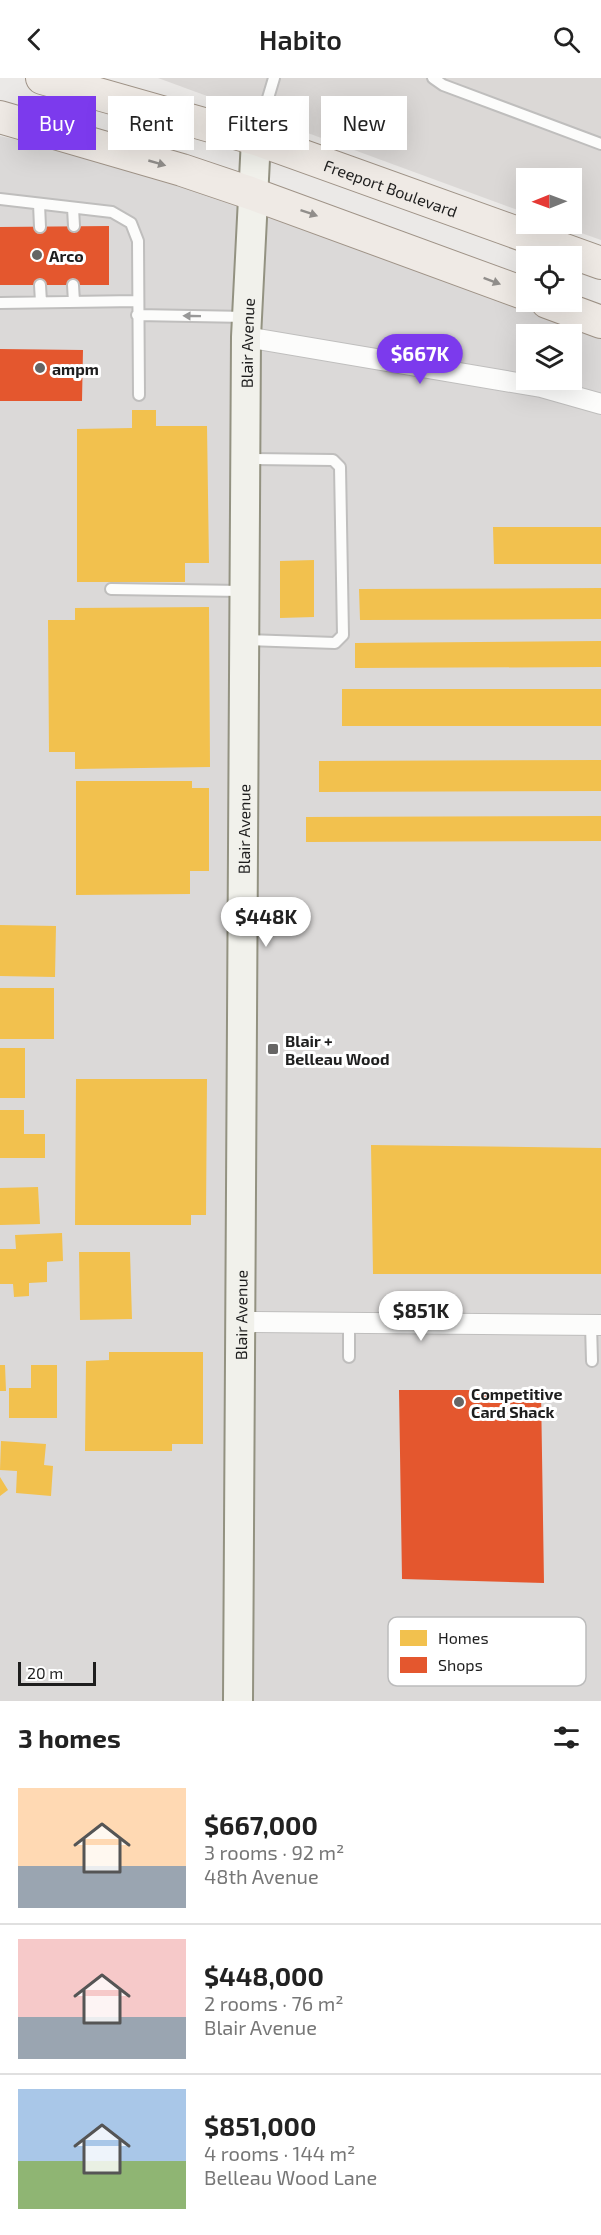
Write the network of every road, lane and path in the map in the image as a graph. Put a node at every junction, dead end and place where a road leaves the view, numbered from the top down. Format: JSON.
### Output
{"nodes":[{"id":1,"x":42,"y":78,"type":"edge"},
{"id":2,"x":274,"y":78,"type":"edge"},
{"id":3,"x":433,"y":78,"type":"edge"},
{"id":4,"x":269,"y":96,"type":"edge"},
{"id":5,"x":0,"y":117,"type":"edge"},
{"id":6,"x":206,"y":124,"type":"edge"},
{"id":7,"x":601,"y":144,"type":"edge"},
{"id":8,"x":256,"y":150,"type":"edge"},
{"id":9,"x":289,"y":150,"type":"edge"},
{"id":10,"x":254,"y":194,"type":"junction"},
{"id":11,"x":0,"y":199,"type":"edge"},
{"id":12,"x":39,"y":204,"type":"junction"},
{"id":13,"x":73,"y":208,"type":"junction"},
{"id":14,"x":74,"y":226,"type":"dead end"},
{"id":15,"x":40,"y":227,"type":"dead end"},
{"id":16,"x":601,"y":262,"type":"edge"},
{"id":17,"x":40,"y":285,"type":"dead end"},
{"id":18,"x":73,"y":285,"type":"dead end"},
{"id":19,"x":516,"y":290,"type":"edge"},
{"id":20,"x":41,"y":302,"type":"junction"},
{"id":21,"x":74,"y":302,"type":"junction"},
{"id":22,"x":137,"y":302,"type":"junction"},
{"id":23,"x":0,"y":303,"type":"edge"},
{"id":24,"x":574,"y":312,"type":"edge"},
{"id":25,"x":137,"y":315,"type":"junction"},
{"id":26,"x":601,"y":322,"type":"edge"},
{"id":27,"x":247,"y":327,"type":"junction"},
{"id":28,"x":139,"y":395,"type":"dead end"},
{"id":29,"x":601,"y":404,"type":"edge"},
{"id":30,"x":246,"y":459,"type":"junction"},
{"id":31,"x":111,"y":589,"type":"dead end"},
{"id":32,"x":245,"y":591,"type":"junction"},
{"id":33,"x":245,"y":640,"type":"junction"},
{"id":34,"x":241,"y":1322,"type":"junction"},
{"id":35,"x":349,"y":1323,"type":"junction"},
{"id":36,"x":596,"y":1325,"type":"edge"},
{"id":37,"x":349,"y":1357,"type":"dead end"},
{"id":38,"x":592,"y":1360,"type":"dead end"},
{"id":39,"x":238,"y":1701,"type":"edge"}],
"edges":[{"from":1,"to":6,"type":"main road","name":"Freeport Boulevard"},
{"from":2,"to":4,"type":"lane"},
{"from":3,"to":7,"type":"lane"},
{"from":5,"to":10,"type":"main road","one_way":true},
{"from":8,"to":10,"type":"street","name":"Blair Avenue"},
{"from":9,"to":16,"type":"main road","name":"Freeport Boulevard"},
{"from":10,"to":19,"type":"main road","one_way":true},
{"from":10,"to":27,"type":"street","name":"Blair Avenue"},
{"from":11,"to":12,"type":"lane"},
{"from":12,"to":13,"type":"lane"},
{"from":12,"to":15,"type":"lane"},
{"from":13,"to":14,"type":"lane"},
{"from":13,"to":22,"type":"lane"},
{"from":17,"to":20,"type":"lane"},
{"from":18,"to":21,"type":"lane"},
{"from":20,"to":21,"type":"lane"},
{"from":20,"to":23,"type":"lane"},
{"from":21,"to":22,"type":"lane"},
{"from":22,"to":25,"type":"lane"},
{"from":24,"to":26,"type":"main road"},
{"from":27,"to":25,"type":"lane","one_way":true},
{"from":25,"to":28,"type":"lane"},
{"from":27,"to":29,"type":"street"},
{"from":27,"to":30,"type":"street","name":"Blair Avenue"},
{"from":30,"to":32,"type":"street","name":"Blair Avenue"},
{"from":30,"to":33,"type":"lane"},
{"from":31,"to":32,"type":"lane"},
{"from":32,"to":33,"type":"street","name":"Blair Avenue"},
{"from":33,"to":34,"type":"street","name":"Blair Avenue"},
{"from":34,"to":35,"type":"street"},
{"from":34,"to":39,"type":"street","name":"Blair Avenue"},
{"from":35,"to":36,"type":"street"},
{"from":35,"to":37,"type":"lane"},
{"from":36,"to":38,"type":"lane"}]}
